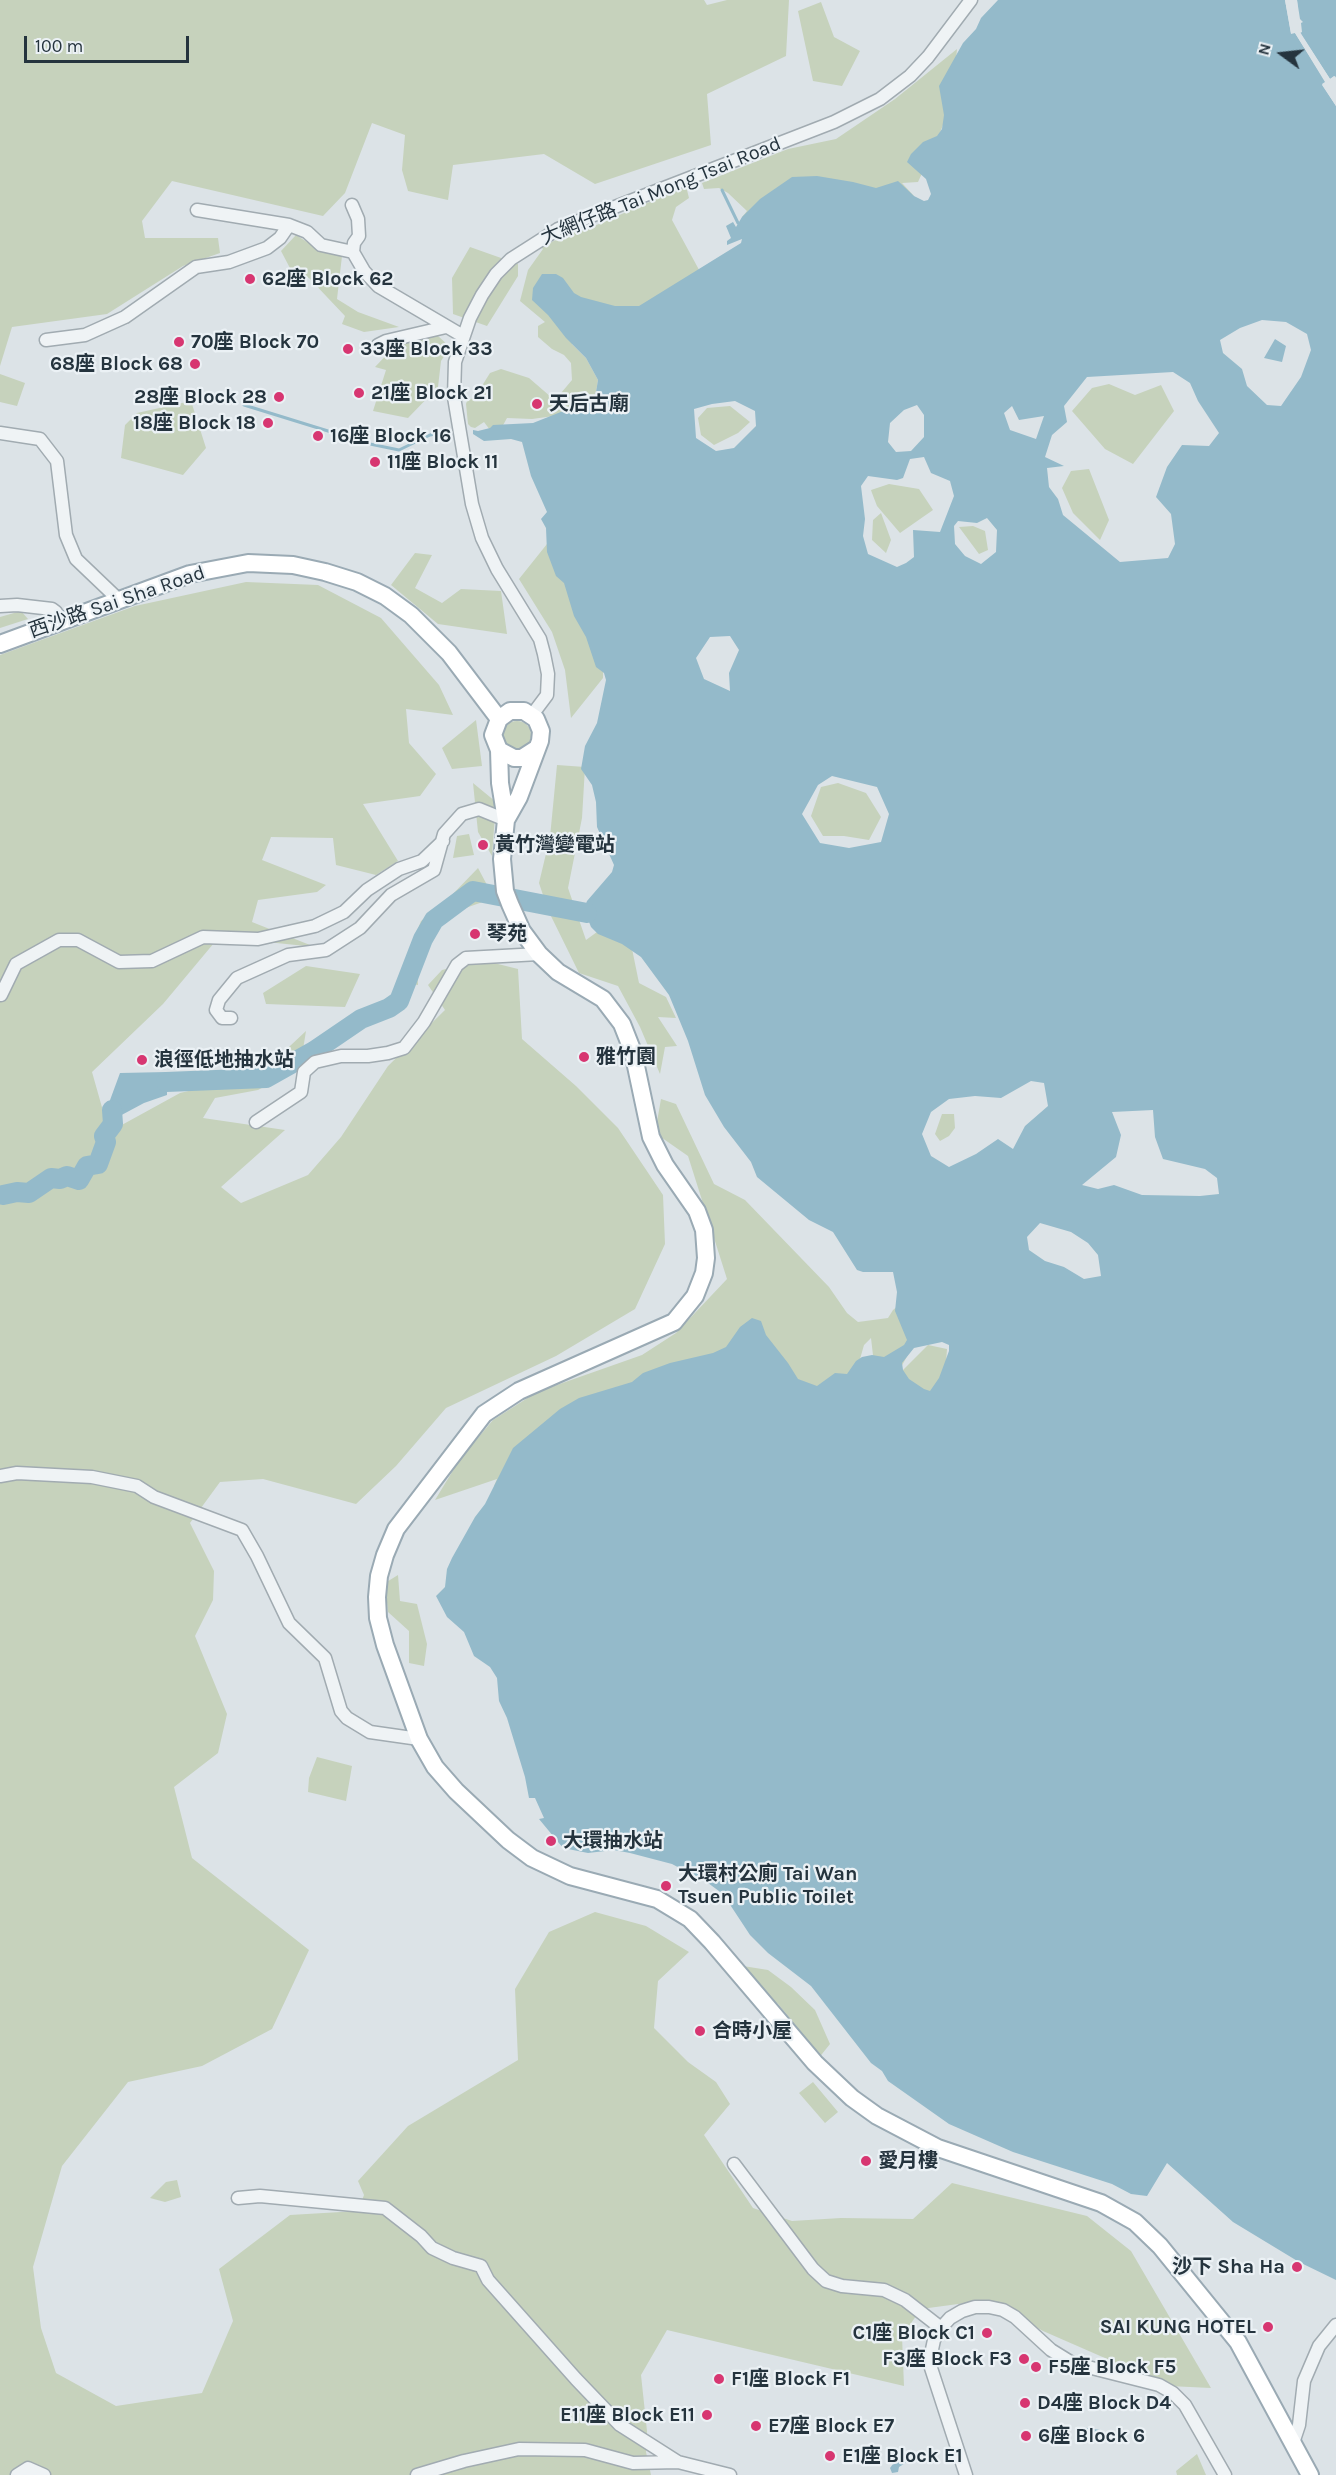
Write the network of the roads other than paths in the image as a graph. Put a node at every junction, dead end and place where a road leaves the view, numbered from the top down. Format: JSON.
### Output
{"nodes":[{"id":1,"x":971,"y":0,"type":"edge"},
{"id":2,"x":352,"y":205,"type":"dead end"},
{"id":3,"x":197,"y":210,"type":"dead end"},
{"id":4,"x":289,"y":225,"type":"junction"},
{"id":5,"x":353,"y":252,"type":"junction"},
{"id":6,"x":446,"y":327,"type":"junction"},
{"id":7,"x":463,"y":336,"type":"junction"},
{"id":8,"x":46,"y":340,"type":"dead end"},
{"id":9,"x":378,"y":345,"type":"dead end"},
{"id":10,"x":0,"y":433,"type":"edge"},
{"id":11,"x":119,"y":600,"type":"junction"},
{"id":12,"x":0,"y":606,"type":"edge"},
{"id":13,"x":60,"y":622,"type":"junction"},
{"id":14,"x":0,"y":644,"type":"edge"},
{"id":15,"x":532,"y":715,"type":"junction"},
{"id":16,"x":499,"y":719,"type":"junction"},
{"id":17,"x":536,"y":749,"type":"junction"},
{"id":18,"x":499,"y":750,"type":"junction"},
{"id":19,"x":506,"y":820,"type":"junction"},
{"id":20,"x":443,"y":841,"type":"junction"},
{"id":21,"x":539,"y":954,"type":"junction"},
{"id":22,"x":1,"y":995,"type":"edge"},
{"id":23,"x":231,"y":1018,"type":"dead end"},
{"id":24,"x":255,"y":1122,"type":"dead end"},
{"id":25,"x":0,"y":1476,"type":"edge"},
{"id":26,"x":419,"y":1739,"type":"junction"},
{"id":27,"x":734,"y":2164,"type":"dead end"},
{"id":28,"x":238,"y":2198,"type":"dead end"},
{"id":29,"x":1336,"y":2325,"type":"edge"},
{"id":30,"x":941,"y":2328,"type":"junction"},
{"id":31,"x":1293,"y":2443,"type":"junction"},
{"id":32,"x":678,"y":2462,"type":"junction"},
{"id":33,"x":692,"y":2470,"type":"edge"},
{"id":34,"x":17,"y":2475,"type":"edge"},
{"id":35,"x":44,"y":2475,"type":"edge"},
{"id":36,"x":417,"y":2475,"type":"edge"},
{"id":37,"x":730,"y":2475,"type":"edge"},
{"id":38,"x":966,"y":2475,"type":"edge"},
{"id":39,"x":1226,"y":2475,"type":"edge"},
{"id":40,"x":1310,"y":2475,"type":"edge"}],
"edges":[{"from":1,"to":7,"type":"street","name":"大網仔路 Tai Mong Tsai Road"},
{"from":2,"to":5,"type":"street"},
{"from":3,"to":4,"type":"street"},
{"from":4,"to":5,"type":"street"},
{"from":4,"to":8,"type":"street"},
{"from":5,"to":6,"type":"street"},
{"from":6,"to":7,"type":"street"},
{"from":6,"to":9,"type":"street"},
{"from":7,"to":15,"type":"street","name":"大網仔路 Tai Mong Tsai Road"},
{"from":10,"to":11,"type":"street"},
{"from":11,"to":13,"type":"main road","name":"西沙路 Sai Sha Road"},
{"from":11,"to":16,"type":"main road","name":"西沙路 Sai Sha Road"},
{"from":12,"to":13,"type":"street"},
{"from":13,"to":14,"type":"main road","name":"西沙路 Sai Sha Road"},
{"from":15,"to":16,"type":"main road"},
{"from":15,"to":17,"type":"main road"},
{"from":16,"to":18,"type":"main road"},
{"from":17,"to":18,"type":"main road"},
{"from":17,"to":19,"type":"main road"},
{"from":18,"to":19,"type":"main road"},
{"from":19,"to":20,"type":"street"},
{"from":19,"to":21,"type":"main road"},
{"from":20,"to":22,"type":"street"},
{"from":20,"to":23,"type":"street"},
{"from":21,"to":24,"type":"street"},
{"from":21,"to":26,"type":"main road"},
{"from":25,"to":26,"type":"street"},
{"from":26,"to":31,"type":"main road"},
{"from":27,"to":30,"type":"street"},
{"from":28,"to":32,"type":"street"},
{"from":29,"to":31,"type":"street"},
{"from":30,"to":38,"type":"street"},
{"from":30,"to":39,"type":"street"},
{"from":31,"to":40,"type":"main road"},
{"from":32,"to":33,"type":"street"},
{"from":32,"to":36,"type":"street"},
{"from":33,"to":37,"type":"street"},
{"from":34,"to":35,"type":"street"}]}
